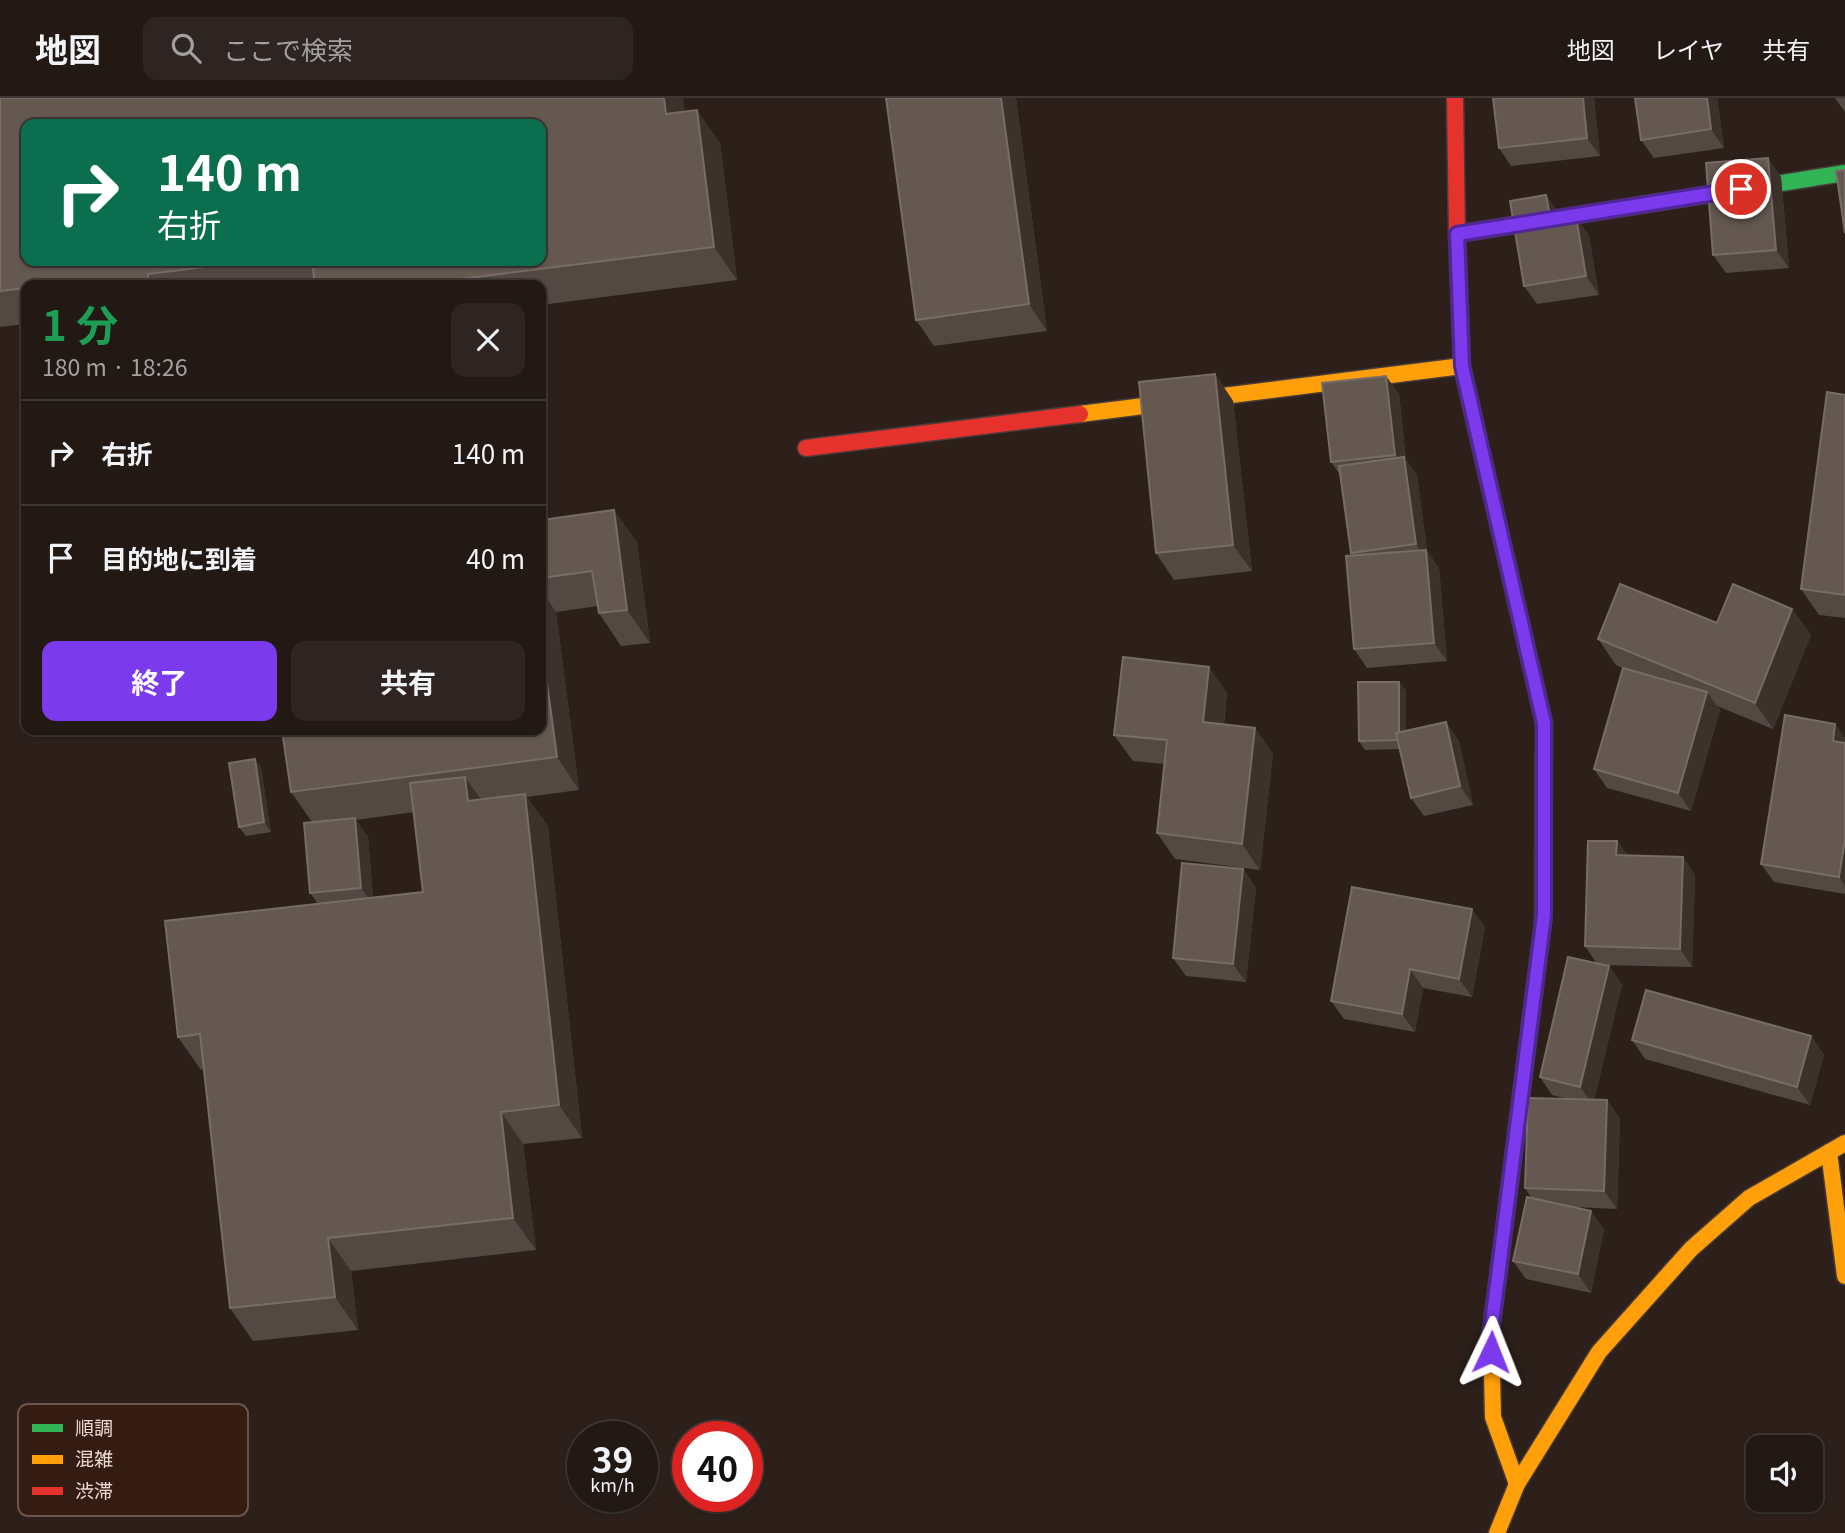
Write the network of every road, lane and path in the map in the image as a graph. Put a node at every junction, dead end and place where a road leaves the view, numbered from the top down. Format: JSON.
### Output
{"nodes":[{"id":1,"x":1455,"y":98,"type":"edge"},
{"id":2,"x":1845,"y":173,"type":"edge"},
{"id":3,"x":1457,"y":234,"type":"junction"},
{"id":4,"x":1462,"y":366,"type":"junction"},
{"id":5,"x":806,"y":448,"type":"dead end"},
{"id":6,"x":1845,"y":1143,"type":"edge"},
{"id":7,"x":1829,"y":1152,"type":"junction"},
{"id":8,"x":1845,"y":1276,"type":"edge"},
{"id":9,"x":1517,"y":1484,"type":"junction"},
{"id":10,"x":1497,"y":1533,"type":"edge"}],
"edges":[{"from":1,"to":3,"type":"street"},
{"from":2,"to":3,"type":"street"},
{"from":3,"to":4,"type":"street"},
{"from":4,"to":5,"type":"street"},
{"from":4,"to":9,"type":"street"},
{"from":6,"to":7,"type":"street"},
{"from":7,"to":8,"type":"street"},
{"from":7,"to":9,"type":"street"},
{"from":9,"to":10,"type":"street"}]}
